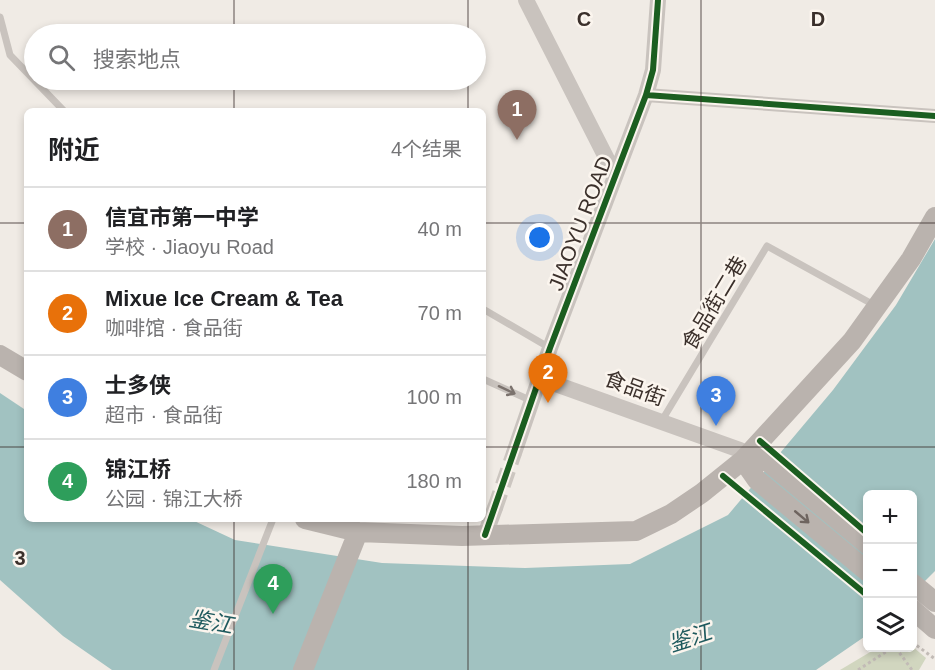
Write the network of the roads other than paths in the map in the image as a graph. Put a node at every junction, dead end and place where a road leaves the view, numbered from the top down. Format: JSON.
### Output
{"nodes":[{"id":1,"x":526,"y":0,"type":"edge"},
{"id":2,"x":658,"y":0,"type":"edge"},
{"id":3,"x":0,"y":17,"type":"edge"},
{"id":4,"x":24,"y":70,"type":"edge"},
{"id":5,"x":44,"y":90,"type":"edge"},
{"id":6,"x":646,"y":95,"type":"junction"},
{"id":7,"x":61,"y":108,"type":"edge"},
{"id":8,"x":935,"y":116,"type":"edge"},
{"id":9,"x":615,"y":175,"type":"junction"},
{"id":10,"x":935,"y":217,"type":"edge"},
{"id":11,"x":876,"y":306,"type":"junction"},
{"id":12,"x":486,"y":311,"type":"edge"},
{"id":13,"x":550,"y":348,"type":"junction"},
{"id":14,"x":0,"y":355,"type":"edge"},
{"id":15,"x":24,"y":369,"type":"edge"},
{"id":16,"x":486,"y":379,"type":"edge"},
{"id":17,"x":534,"y":394,"type":"junction"},
{"id":18,"x":661,"y":422,"type":"junction"},
{"id":19,"x":514,"y":453,"type":"tunnel mouth"},
{"id":20,"x":743,"y":460,"type":"junction"},
{"id":21,"x":495,"y":508,"type":"tunnel mouth"},
{"id":22,"x":272,"y":522,"type":"edge"},
{"id":23,"x":317,"y":522,"type":"edge"},
{"id":24,"x":358,"y":532,"type":"junction"},
{"id":25,"x":485,"y":536,"type":"junction"},
{"id":26,"x":866,"y":544,"type":"edge"},
{"id":27,"x":863,"y":569,"type":"edge"},
{"id":28,"x":917,"y":613,"type":"edge"},
{"id":29,"x":935,"y":629,"type":"edge"},
{"id":30,"x":214,"y":670,"type":"edge"},
{"id":31,"x":303,"y":670,"type":"edge"}],
"edges":[{"from":1,"to":9,"type":"street"},
{"from":2,"to":6,"type":"street","name":"JIAOYU ROAD"},
{"from":3,"to":4,"type":"lane"},
{"from":5,"to":7,"type":"lane"},
{"from":6,"to":8,"type":"street"},
{"from":6,"to":9,"type":"street","name":"JIAOYU ROAD"},
{"from":9,"to":13,"type":"street","name":"JIAOYU ROAD"},
{"from":10,"to":11,"type":"main road"},
{"from":11,"to":18,"type":"lane","name":"食品街二巷"},
{"from":11,"to":20,"type":"main road"},
{"from":12,"to":13,"type":"lane"},
{"from":13,"to":17,"type":"street","name":"JIAOYU ROAD"},
{"from":14,"to":15,"type":"main road"},
{"from":16,"to":17,"type":"lane","one_way":true},
{"from":17,"to":18,"type":"street","name":"食品街"},
{"from":17,"to":19,"type":"street","name":"JIAOYU ROAD"},
{"from":17,"to":20,"type":"street","name":"食品街"},
{"from":18,"to":20,"type":"street","name":"食品街"},
{"from":20,"to":25,"type":"main road"},
{"from":20,"to":26,"type":"main road"},
{"from":20,"to":27,"type":"main road","one_way":true},
{"from":21,"to":25,"type":"street"},
{"from":22,"to":30,"type":"lane"},
{"from":23,"to":24,"type":"main road"},
{"from":24,"to":25,"type":"main road"},
{"from":24,"to":31,"type":"main road"},
{"from":28,"to":29,"type":"main road"}]}
